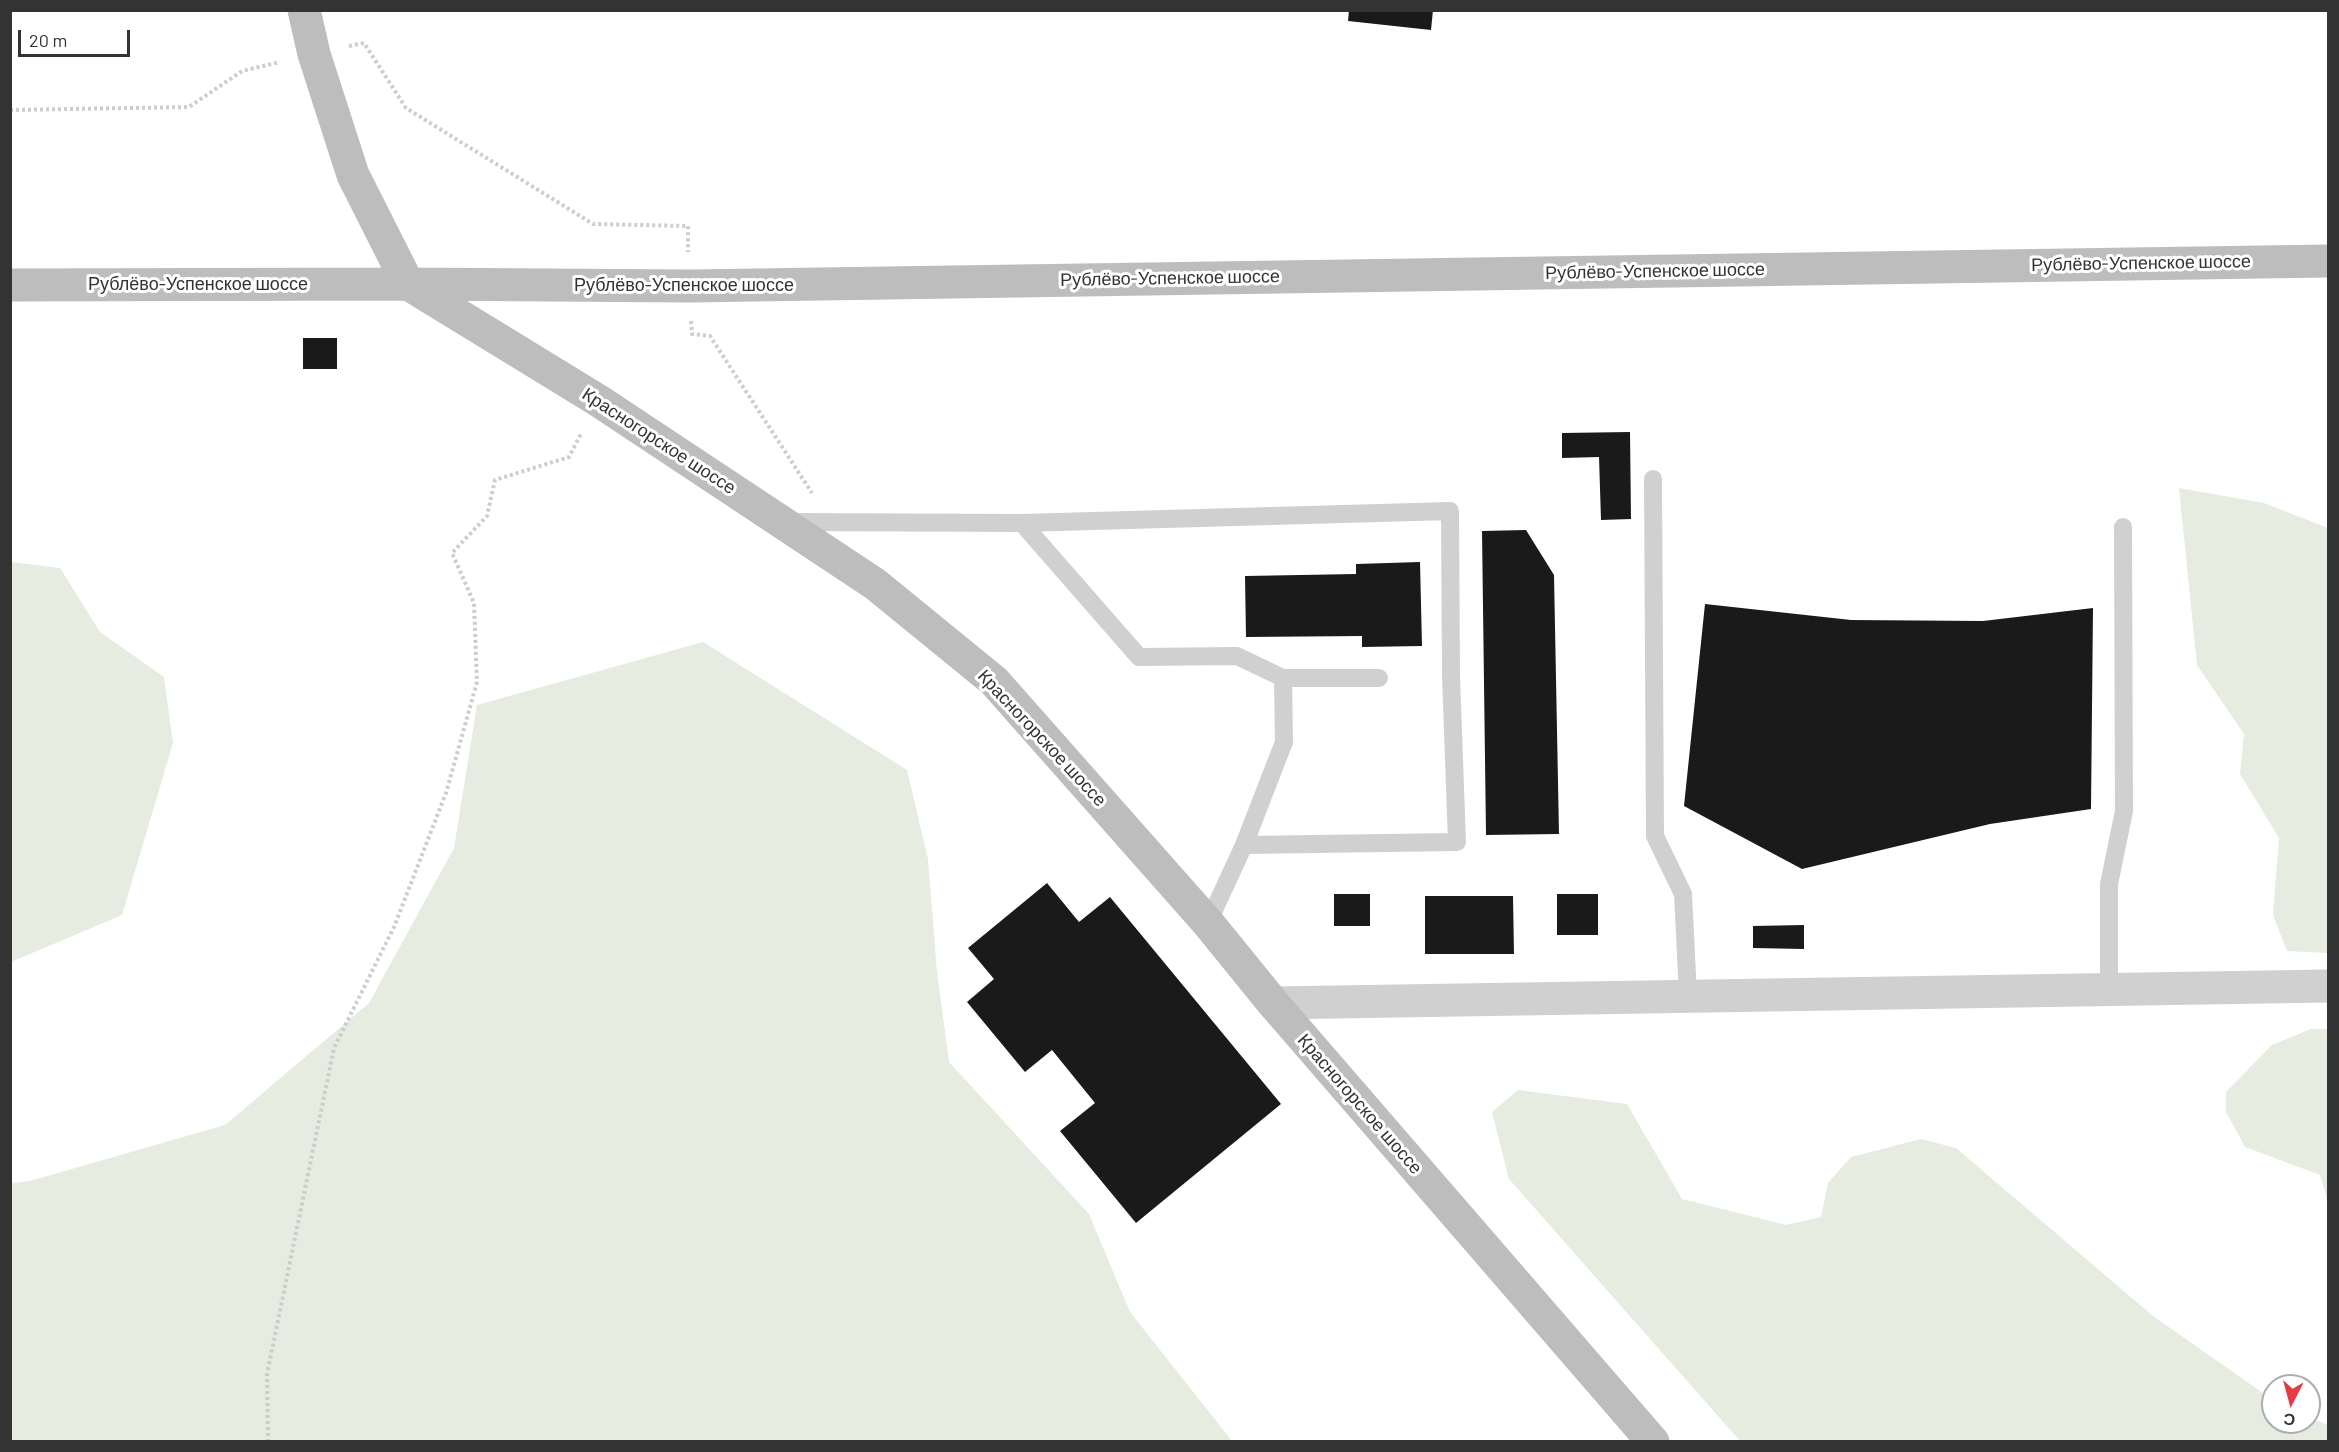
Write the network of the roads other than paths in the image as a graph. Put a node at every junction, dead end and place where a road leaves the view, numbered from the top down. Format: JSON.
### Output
{"nodes":[{"id":1,"x":304,"y":10,"type":"edge"},
{"id":2,"x":2328,"y":261,"type":"edge"},
{"id":3,"x":408,"y":284,"type":"junction"},
{"id":4,"x":10,"y":285,"type":"edge"},
{"id":5,"x":1653,"y":479,"type":"dead end"},
{"id":6,"x":783,"y":522,"type":"junction"},
{"id":7,"x":1022,"y":523,"type":"junction"},
{"id":8,"x":2123,"y":527,"type":"dead end"},
{"id":9,"x":1283,"y":678,"type":"junction"},
{"id":10,"x":1379,"y":678,"type":"dead end"},
{"id":11,"x":1244,"y":845,"type":"junction"},
{"id":12,"x":1208,"y":923,"type":"junction"},
{"id":13,"x":2328,"y":986,"type":"edge"},
{"id":14,"x":2109,"y":990,"type":"junction"},
{"id":15,"x":1688,"y":996,"type":"junction"},
{"id":16,"x":1273,"y":1003,"type":"junction"},
{"id":17,"x":1653,"y":1442,"type":"edge"}],
"edges":[{"from":1,"to":3,"type":"main road"},
{"from":2,"to":3,"type":"main road","name":"Рублёво-Успенское шоссе"},
{"from":3,"to":4,"type":"main road","name":"Рублёво-Успенское шоссе"},
{"from":3,"to":6,"type":"main road","name":"Красногорское шоссе"},
{"from":5,"to":15,"type":"lane"},
{"from":6,"to":7,"type":"lane"},
{"from":6,"to":12,"type":"main road","name":"Красногорское шоссе"},
{"from":7,"to":9,"type":"lane"},
{"from":7,"to":11,"type":"lane"},
{"from":8,"to":14,"type":"lane"},
{"from":9,"to":10,"type":"lane"},
{"from":9,"to":11,"type":"lane"},
{"from":11,"to":12,"type":"lane"},
{"from":12,"to":16,"type":"main road","name":"Красногорское шоссе"},
{"from":13,"to":14,"type":"street"},
{"from":14,"to":15,"type":"street"},
{"from":15,"to":16,"type":"street"},
{"from":16,"to":17,"type":"main road","name":"Красногорское шоссе"}]}
